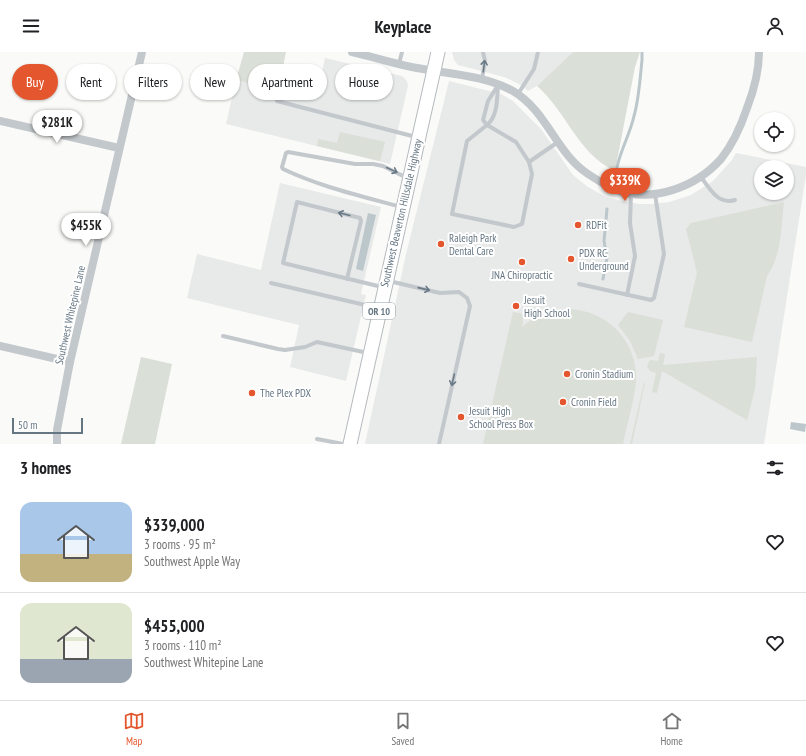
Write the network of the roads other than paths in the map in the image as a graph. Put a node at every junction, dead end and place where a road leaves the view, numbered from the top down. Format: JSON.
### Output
{"nodes":[{"id":1,"x":142,"y":52,"type":"edge"},
{"id":2,"x":352,"y":52,"type":"edge"},
{"id":3,"x":402,"y":52,"type":"edge"},
{"id":4,"x":438,"y":52,"type":"edge"},
{"id":5,"x":483,"y":52,"type":"edge"},
{"id":6,"x":538,"y":52,"type":"edge"},
{"id":7,"x":758,"y":52,"type":"edge"},
{"id":8,"x":363,"y":53,"type":"edge"},
{"id":9,"x":399,"y":64,"type":"junction"},
{"id":10,"x":433,"y":70,"type":"junction"},
{"id":11,"x":482,"y":79,"type":"junction"},
{"id":12,"x":498,"y":85,"type":"junction"},
{"id":13,"x":518,"y":95,"type":"junction"},
{"id":14,"x":277,"y":101,"type":"dead end"},
{"id":15,"x":0,"y":121,"type":"edge"},
{"id":16,"x":487,"y":125,"type":"junction"},
{"id":17,"x":418,"y":138,"type":"junction"},
{"id":18,"x":559,"y":142,"type":"junction"},
{"id":19,"x":119,"y":148,"type":"junction"},
{"id":20,"x":529,"y":162,"type":"junction"},
{"id":21,"x":701,"y":177,"type":"junction"},
{"id":22,"x":409,"y":179,"type":"junction"},
{"id":23,"x":631,"y":193,"type":"junction"},
{"id":24,"x":654,"y":194,"type":"junction"},
{"id":25,"x":736,"y":200,"type":"dead end"},
{"id":26,"x":403,"y":207,"type":"junction"},
{"id":27,"x":347,"y":279,"type":"junction"},
{"id":28,"x":271,"y":283,"type":"dead end"},
{"id":29,"x":385,"y":284,"type":"junction"},
{"id":30,"x":579,"y":284,"type":"dead end"},
{"id":31,"x":627,"y":295,"type":"junction"},
{"id":32,"x":380,"y":308,"type":"junction"},
{"id":33,"x":223,"y":336,"type":"dead end"},
{"id":34,"x":0,"y":346,"type":"edge"},
{"id":35,"x":370,"y":353,"type":"junction"},
{"id":36,"x":70,"y":362,"type":"junction"},
{"id":37,"x":317,"y":439,"type":"dead end"},
{"id":38,"x":57,"y":444,"type":"edge"},
{"id":39,"x":343,"y":444,"type":"edge"},
{"id":40,"x":350,"y":444,"type":"edge"},
{"id":41,"x":439,"y":444,"type":"edge"}],
"edges":[{"from":1,"to":19,"type":"street","name":"Southwest Whitepine Lane"},
{"from":2,"to":8,"type":"street"},
{"from":3,"to":9,"type":"lane"},
{"from":4,"to":10,"type":"main road","name":"Southwest Beaverton Hillsdale Highway","number":"OR 10"},
{"from":11,"to":5,"type":"lane","one_way":true},
{"from":6,"to":13,"type":"lane"},
{"from":7,"to":21,"type":"street"},
{"from":8,"to":9,"type":"street"},
{"from":9,"to":10,"type":"street"},
{"from":10,"to":11,"type":"street"},
{"from":10,"to":17,"type":"main road","name":"Southwest Beaverton Hillsdale Highway","number":"OR 10"},
{"from":11,"to":12,"type":"street"},
{"from":12,"to":13,"type":"street"},
{"from":12,"to":16,"type":"lane"},
{"from":12,"to":16,"type":"lane"},
{"from":13,"to":18,"type":"street"},
{"from":14,"to":17,"type":"lane"},
{"from":15,"to":19,"type":"street"},
{"from":16,"to":20,"type":"lane"},
{"from":16,"to":20,"type":"lane"},
{"from":17,"to":22,"type":"main road","name":"Southwest Beaverton Hillsdale Highway","number":"OR 10"},
{"from":18,"to":20,"type":"lane"},
{"from":18,"to":23,"type":"street"},
{"from":19,"to":36,"type":"street","name":"Southwest Whitepine Lane"},
{"from":21,"to":24,"type":"street"},
{"from":21,"to":25,"type":"lane"},
{"from":22,"to":26,"type":"main road","name":"Southwest Beaverton Hillsdale Highway","number":"OR 10"},
{"from":26,"to":22,"type":"lane","one_way":true},
{"from":23,"to":24,"type":"street"},
{"from":23,"to":31,"type":"lane"},
{"from":24,"to":31,"type":"lane"},
{"from":26,"to":29,"type":"main road","name":"Southwest Beaverton Hillsdale Highway","number":"OR 10"},
{"from":27,"to":27,"type":"lane","one_way":true},
{"from":27,"to":29,"type":"lane"},
{"from":28,"to":32,"type":"lane"},
{"from":29,"to":32,"type":"main road","name":"Southwest Beaverton Hillsdale Highway","number":"OR 10"},
{"from":29,"to":41,"type":"lane","one_way":true},
{"from":30,"to":31,"type":"lane"},
{"from":32,"to":35,"type":"main road","name":"Southwest Beaverton Hillsdale Highway","number":"OR 10"},
{"from":33,"to":35,"type":"lane"},
{"from":34,"to":36,"type":"street"},
{"from":35,"to":40,"type":"main road","name":"Southwest Beaverton Hillsdale Highway","number":"OR 10"},
{"from":36,"to":38,"type":"street","name":"Southwest Whitepine Lane"},
{"from":37,"to":39,"type":"lane"}]}
